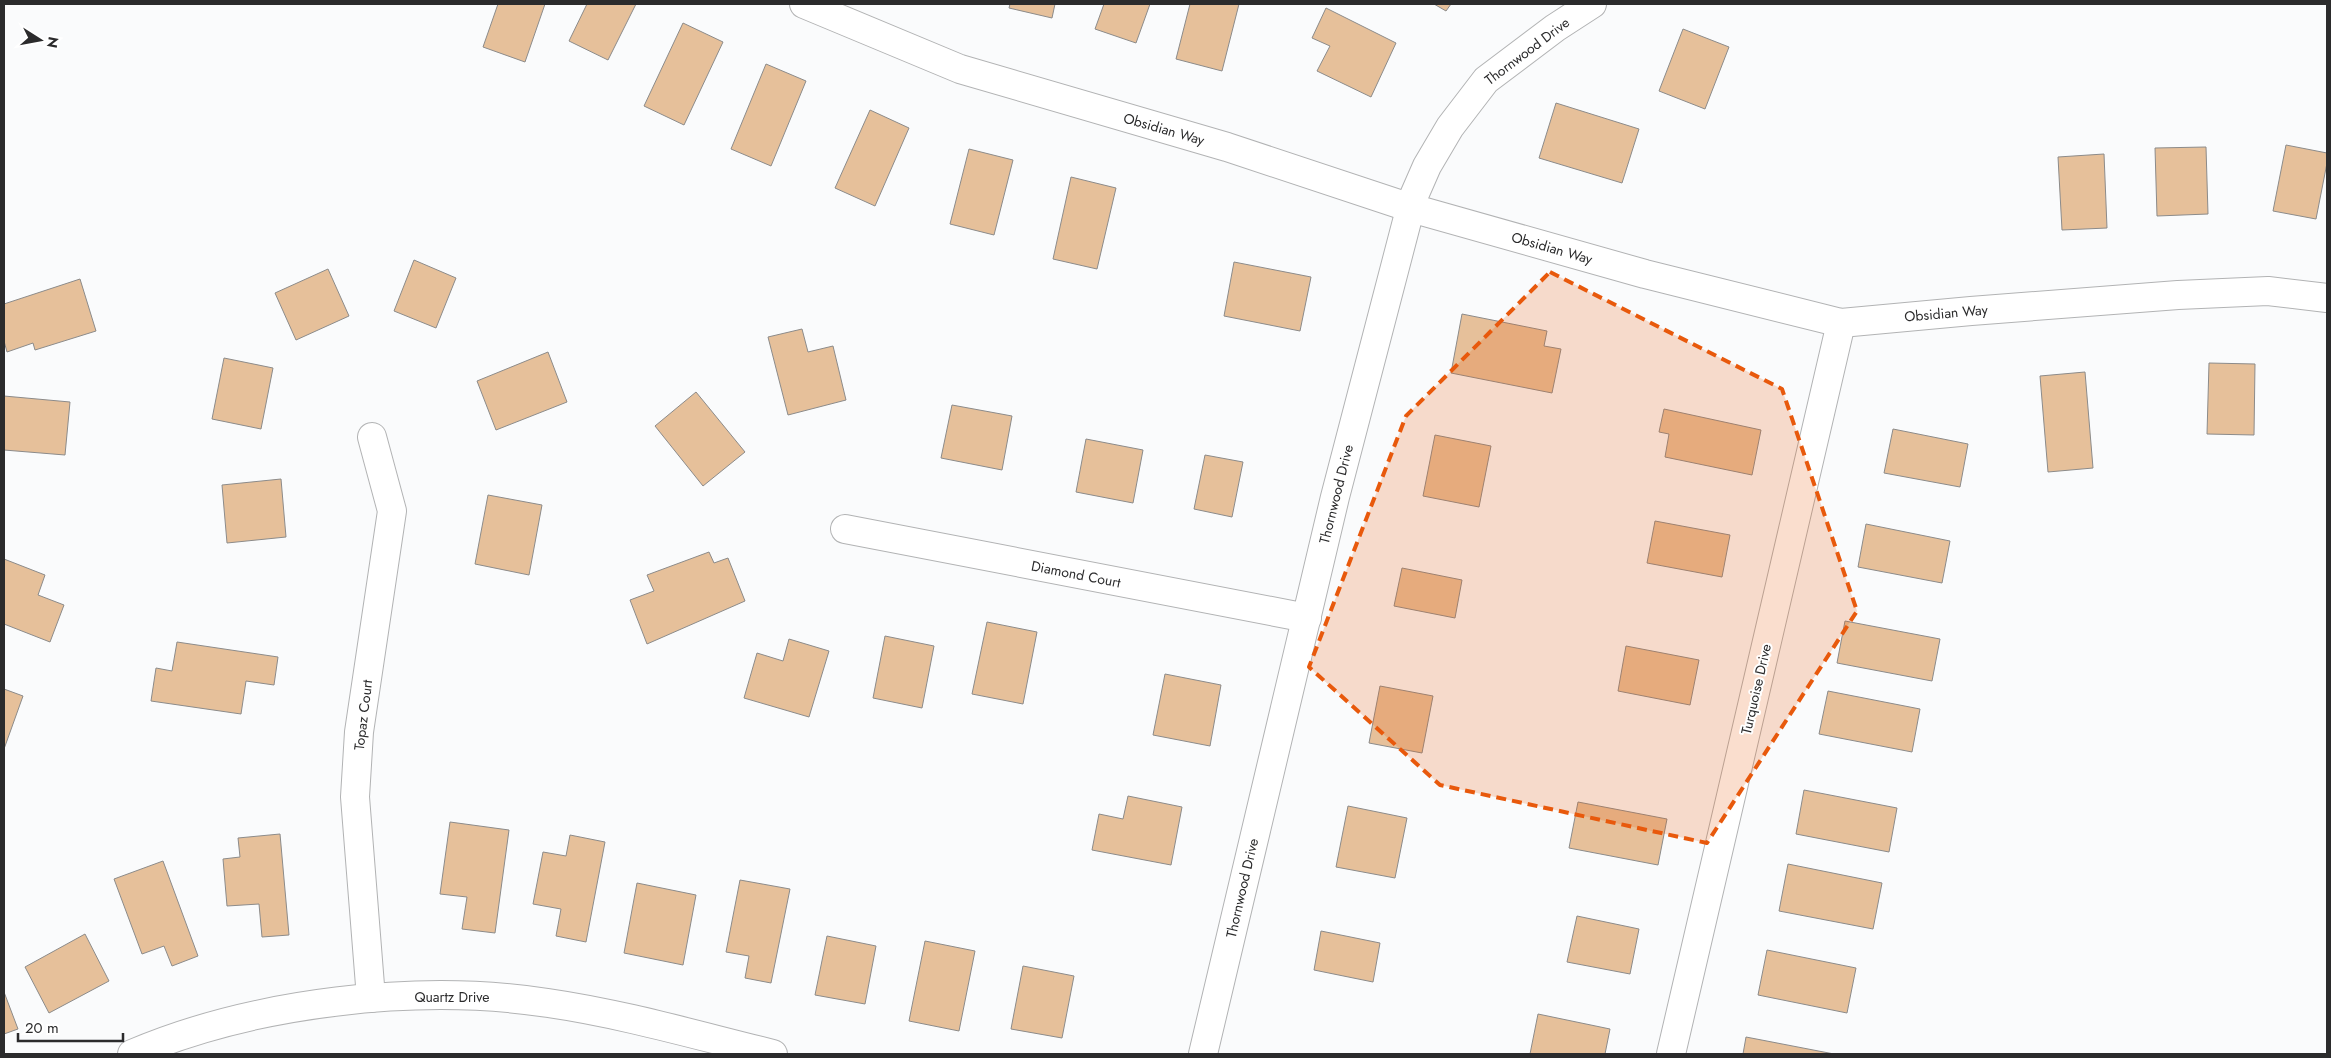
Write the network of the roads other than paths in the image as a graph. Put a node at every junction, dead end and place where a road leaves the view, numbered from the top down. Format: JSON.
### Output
{"nodes":[{"id":1,"x":804,"y":4,"type":"edge"},
{"id":2,"x":1592,"y":4,"type":"edge"},
{"id":3,"x":1411,"y":208,"type":"junction"},
{"id":4,"x":2327,"y":298,"type":"edge"},
{"id":5,"x":1842,"y":323,"type":"junction"},
{"id":6,"x":372,"y":437,"type":"dead end"},
{"id":7,"x":845,"y":530,"type":"dead end"},
{"id":8,"x":1306,"y":618,"type":"junction"},
{"id":9,"x":371,"y":998,"type":"junction"},
{"id":10,"x":132,"y":1054,"type":"edge"},
{"id":11,"x":773,"y":1054,"type":"edge"},
{"id":12,"x":1203,"y":1054,"type":"edge"},
{"id":13,"x":1671,"y":1054,"type":"edge"}],
"edges":[{"from":1,"to":3,"type":"street","name":"Obsidian Way"},
{"from":2,"to":3,"type":"street","name":"Thornwood Drive"},
{"from":3,"to":5,"type":"street","name":"Obsidian Way"},
{"from":3,"to":8,"type":"street","name":"Thornwood Drive"},
{"from":4,"to":5,"type":"street","name":"Obsidian Way"},
{"from":5,"to":13,"type":"street","name":"Turquoise Drive"},
{"from":6,"to":9,"type":"street","name":"Topaz Court"},
{"from":7,"to":8,"type":"street","name":"Diamond Court"},
{"from":8,"to":12,"type":"street","name":"Thornwood Drive"},
{"from":9,"to":10,"type":"street","name":"Quartz Drive"},
{"from":9,"to":11,"type":"street","name":"Quartz Drive"}]}
